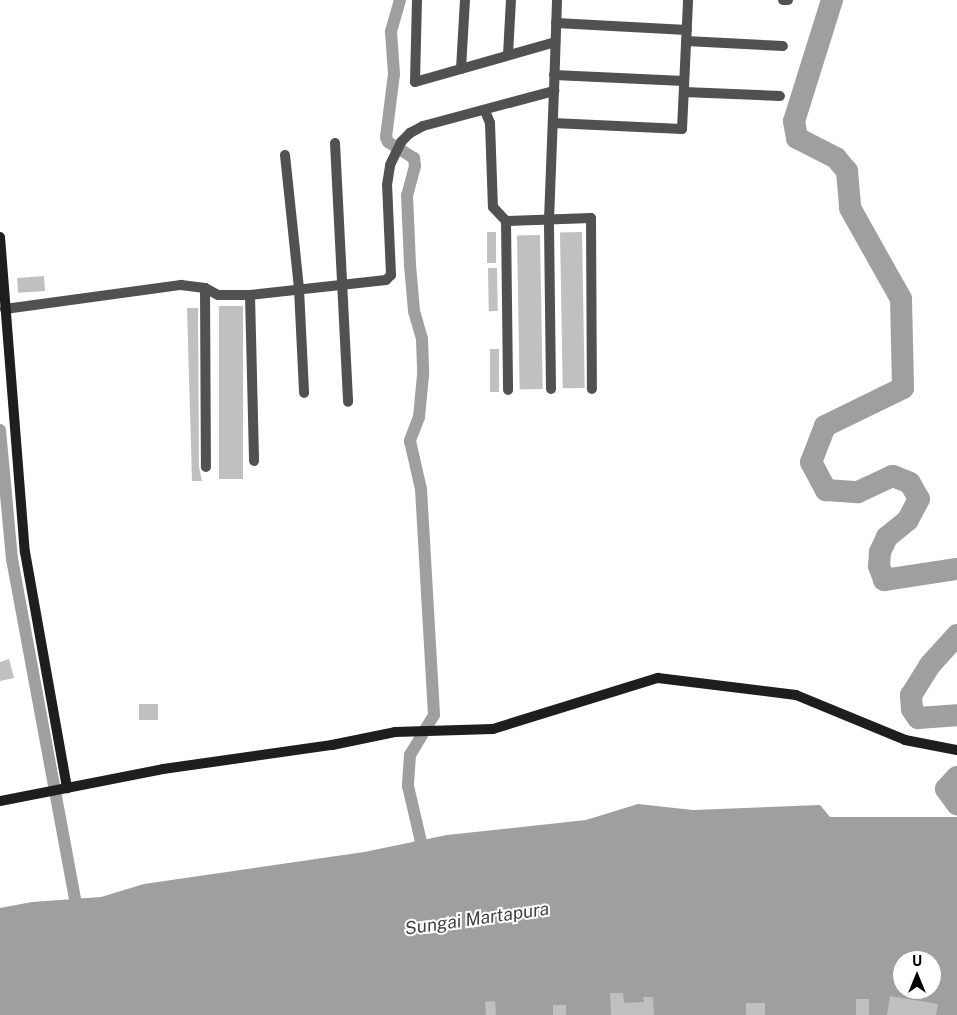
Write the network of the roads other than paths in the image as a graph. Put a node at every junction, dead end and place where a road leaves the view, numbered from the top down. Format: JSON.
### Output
{"nodes":[{"id":1,"x":417,"y":0,"type":"edge"},
{"id":2,"x":464,"y":0,"type":"edge"},
{"id":3,"x":511,"y":0,"type":"edge"},
{"id":4,"x":557,"y":0,"type":"edge"},
{"id":5,"x":688,"y":0,"type":"edge"},
{"id":6,"x":783,"y":0,"type":"edge"},
{"id":7,"x":788,"y":0,"type":"edge"},
{"id":8,"x":556,"y":23,"type":"junction"},
{"id":9,"x":687,"y":30,"type":"junction"},
{"id":10,"x":686,"y":41,"type":"junction"},
{"id":11,"x":556,"y":42,"type":"junction"},
{"id":12,"x":783,"y":46,"type":"dead end"},
{"id":13,"x":508,"y":55,"type":"junction"},
{"id":14,"x":461,"y":69,"type":"junction"},
{"id":15,"x":554,"y":75,"type":"junction"},
{"id":16,"x":684,"y":86,"type":"junction"},
{"id":17,"x":554,"y":91,"type":"junction"},
{"id":18,"x":780,"y":96,"type":"dead end"},
{"id":19,"x":485,"y":111,"type":"junction"},
{"id":20,"x":553,"y":123,"type":"junction"},
{"id":21,"x":335,"y":143,"type":"dead end"},
{"id":22,"x":285,"y":155,"type":"dead end"},
{"id":23,"x":549,"y":220,"type":"junction"},
{"id":24,"x":506,"y":221,"type":"junction"},
{"id":25,"x":0,"y":237,"type":"edge"},
{"id":26,"x":343,"y":285,"type":"junction"},
{"id":27,"x":205,"y":288,"type":"junction"},
{"id":28,"x":300,"y":289,"type":"junction"},
{"id":29,"x":250,"y":295,"type":"junction"},
{"id":30,"x":5,"y":309,"type":"junction"},
{"id":31,"x":551,"y":389,"type":"dead end"},
{"id":32,"x":592,"y":389,"type":"dead end"},
{"id":33,"x":508,"y":390,"type":"dead end"},
{"id":34,"x":304,"y":394,"type":"dead end"},
{"id":35,"x":348,"y":402,"type":"dead end"},
{"id":36,"x":254,"y":461,"type":"dead end"},
{"id":37,"x":206,"y":467,"type":"dead end"},
{"id":38,"x":957,"y":750,"type":"edge"},
{"id":39,"x":58,"y":790,"type":"junction"},
{"id":40,"x":0,"y":801,"type":"edge"}],
"edges":[{"from":1,"to":14,"type":"street"},
{"from":2,"to":14,"type":"street"},
{"from":3,"to":13,"type":"street"},
{"from":4,"to":8,"type":"street"},
{"from":5,"to":9,"type":"street"},
{"from":6,"to":7,"type":"street"},
{"from":8,"to":9,"type":"street"},
{"from":8,"to":11,"type":"street"},
{"from":9,"to":10,"type":"street"},
{"from":10,"to":12,"type":"street"},
{"from":10,"to":16,"type":"street"},
{"from":11,"to":13,"type":"street"},
{"from":11,"to":15,"type":"street"},
{"from":13,"to":14,"type":"street"},
{"from":15,"to":16,"type":"street"},
{"from":15,"to":17,"type":"street"},
{"from":16,"to":18,"type":"street"},
{"from":16,"to":20,"type":"street"},
{"from":17,"to":19,"type":"street"},
{"from":17,"to":20,"type":"street"},
{"from":19,"to":24,"type":"street"},
{"from":19,"to":26,"type":"street"},
{"from":20,"to":23,"type":"street"},
{"from":21,"to":26,"type":"street"},
{"from":22,"to":28,"type":"street"},
{"from":23,"to":24,"type":"street"},
{"from":23,"to":31,"type":"street"},
{"from":23,"to":32,"type":"street"},
{"from":24,"to":33,"type":"street"},
{"from":25,"to":30,"type":"street"},
{"from":26,"to":28,"type":"street"},
{"from":26,"to":35,"type":"street"},
{"from":27,"to":29,"type":"street"},
{"from":27,"to":30,"type":"street"},
{"from":27,"to":37,"type":"street"},
{"from":28,"to":29,"type":"street"},
{"from":28,"to":34,"type":"street"},
{"from":29,"to":36,"type":"street"},
{"from":30,"to":39,"type":"street"},
{"from":38,"to":39,"type":"street"},
{"from":39,"to":40,"type":"street"}]}
